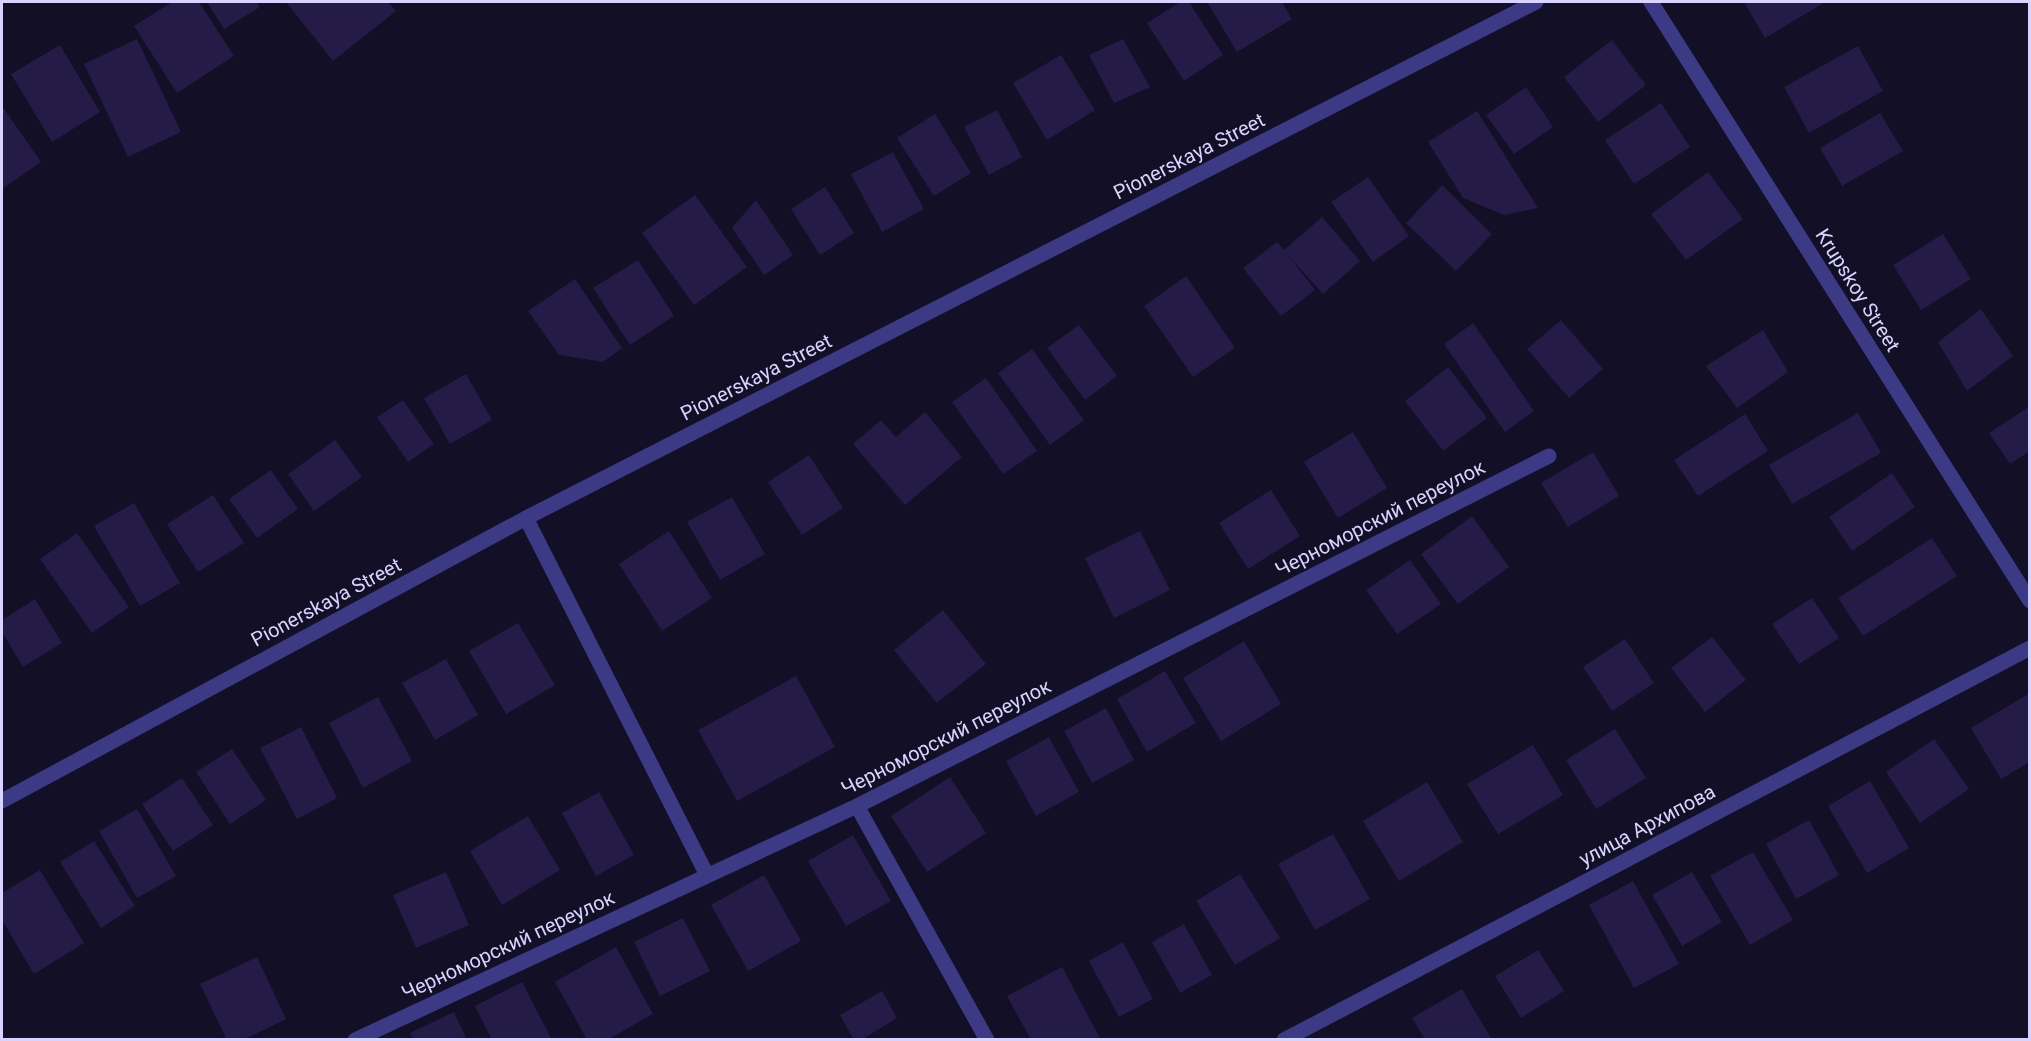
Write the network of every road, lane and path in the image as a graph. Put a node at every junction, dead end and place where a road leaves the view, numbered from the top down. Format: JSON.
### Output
{"nodes":[{"id":1,"x":1536,"y":2,"type":"edge"},
{"id":2,"x":1651,"y":2,"type":"edge"},
{"id":3,"x":1549,"y":456,"type":"dead end"},
{"id":4,"x":526,"y":519,"type":"junction"},
{"id":5,"x":2030,"y":601,"type":"edge"},
{"id":6,"x":2030,"y":648,"type":"edge"},
{"id":7,"x":2,"y":801,"type":"edge"},
{"id":8,"x":857,"y":806,"type":"junction"},
{"id":9,"x":707,"y":875,"type":"junction"},
{"id":10,"x":355,"y":1040,"type":"edge"},
{"id":11,"x":987,"y":1040,"type":"edge"},
{"id":12,"x":1284,"y":1040,"type":"edge"}],
"edges":[{"from":1,"to":4,"type":"street","name":"Pionerskaya Street"},
{"from":2,"to":5,"type":"street","name":"Krupskoy Street"},
{"from":3,"to":8,"type":"street","name":"Черноморский переулок"},
{"from":4,"to":7,"type":"street","name":"Pionerskaya Street"},
{"from":4,"to":9,"type":"street"},
{"from":6,"to":12,"type":"street","name":"улица Архипова"},
{"from":8,"to":9,"type":"street","name":"Черноморский переулок"},
{"from":8,"to":11,"type":"street"},
{"from":9,"to":10,"type":"street","name":"Черноморский переулок"}]}
